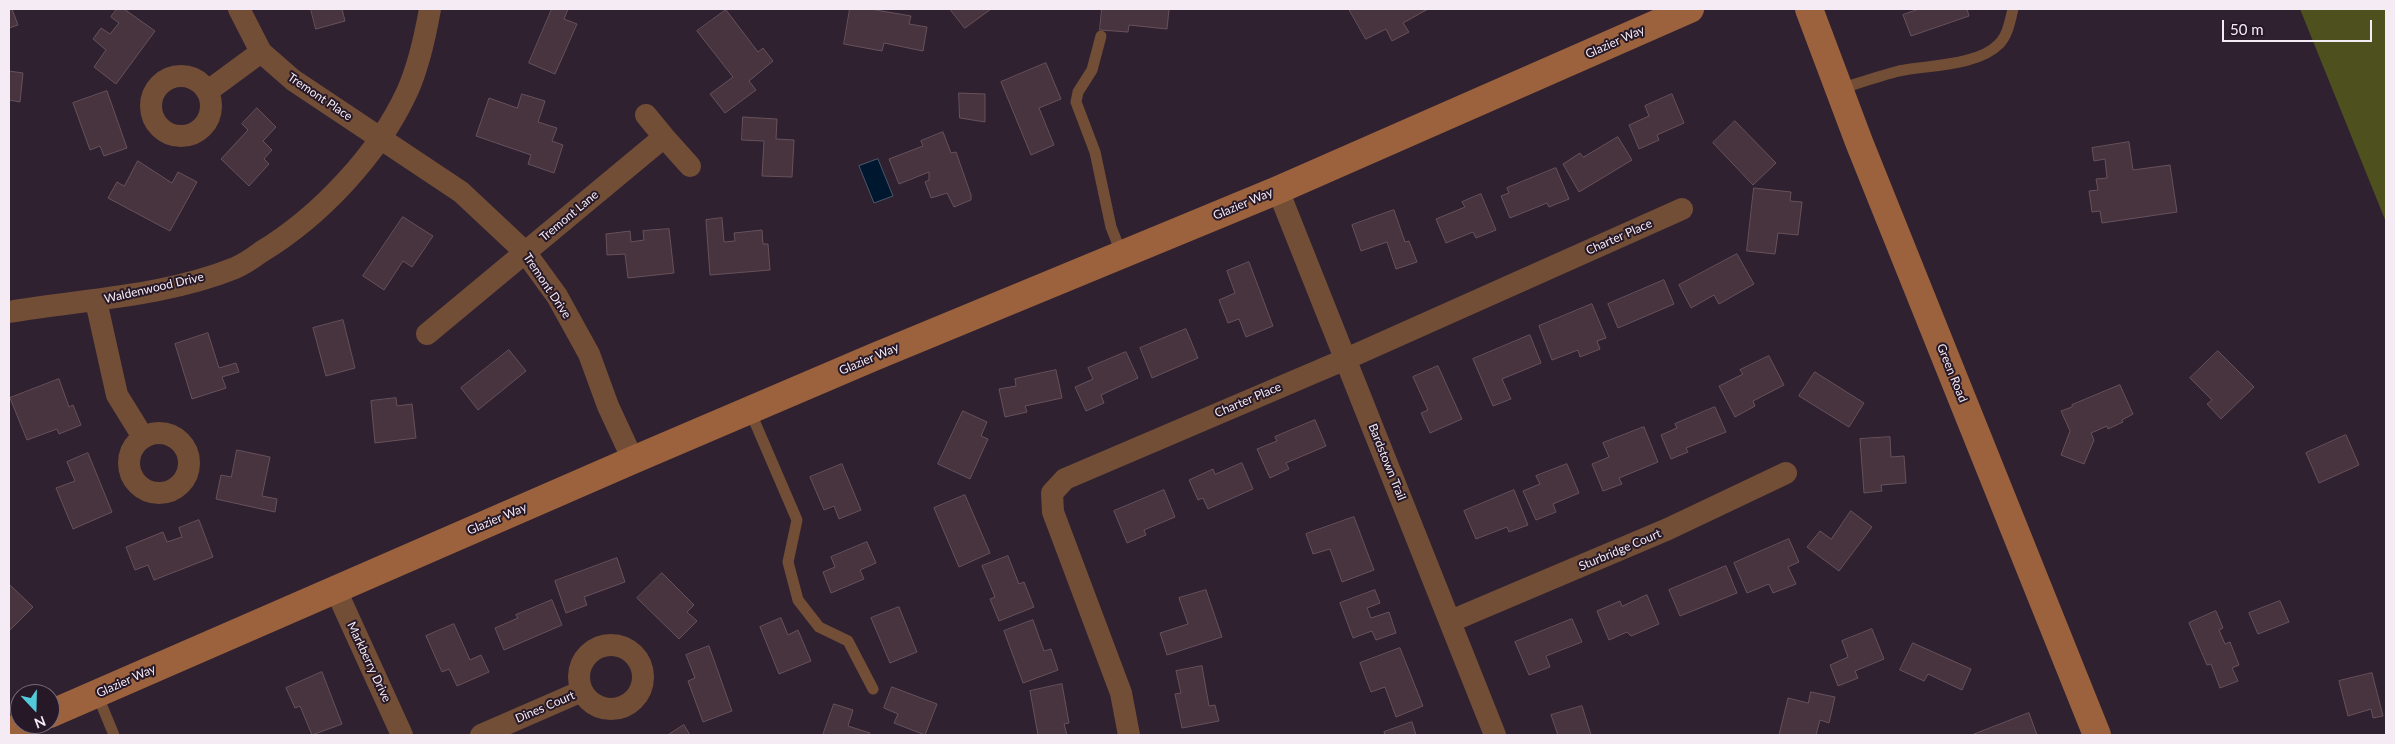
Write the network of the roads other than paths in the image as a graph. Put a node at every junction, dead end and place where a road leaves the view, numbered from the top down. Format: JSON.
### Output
{"nodes":[{"id":1,"x":239,"y":9,"type":"edge"},
{"id":2,"x":430,"y":9,"type":"edge"},
{"id":3,"x":1690,"y":9,"type":"edge"},
{"id":4,"x":1809,"y":9,"type":"edge"},
{"id":5,"x":2013,"y":9,"type":"edge"},
{"id":6,"x":1101,"y":36,"type":"dead end"},
{"id":7,"x":261,"y":52,"type":"junction"},
{"id":8,"x":1839,"y":89,"type":"junction"},
{"id":9,"x":208,"y":91,"type":"dead end"},
{"id":10,"x":646,"y":115,"type":"dead end"},
{"id":11,"x":664,"y":137,"type":"junction"},
{"id":12,"x":382,"y":138,"type":"junction"},
{"id":13,"x":690,"y":166,"type":"dead end"},
{"id":14,"x":1278,"y":190,"type":"junction"},
{"id":15,"x":1682,"y":209,"type":"dead end"},
{"id":16,"x":525,"y":252,"type":"junction"},
{"id":17,"x":1122,"y":255,"type":"junction"},
{"id":18,"x":96,"y":301,"type":"junction"},
{"id":19,"x":9,"y":312,"type":"edge"},
{"id":20,"x":427,"y":334,"type":"dead end"},
{"id":21,"x":1346,"y":359,"type":"junction"},
{"id":22,"x":750,"y":411,"type":"junction"},
{"id":23,"x":142,"y":437,"type":"dead end"},
{"id":24,"x":633,"y":460,"type":"junction"},
{"id":25,"x":1786,"y":473,"type":"dead end"},
{"id":26,"x":335,"y":588,"type":"junction"},
{"id":27,"x":1450,"y":621,"type":"junction"},
{"id":28,"x":873,"y":689,"type":"dead end"},
{"id":29,"x":582,"y":691,"type":"dead end"},
{"id":30,"x":97,"y":694,"type":"junction"},
{"id":31,"x":60,"y":710,"type":"edge"},
{"id":32,"x":114,"y":735,"type":"edge"},
{"id":33,"x":402,"y":735,"type":"edge"},
{"id":34,"x":481,"y":735,"type":"edge"},
{"id":35,"x":1129,"y":735,"type":"edge"},
{"id":36,"x":1495,"y":735,"type":"edge"},
{"id":37,"x":2097,"y":735,"type":"edge"}],
"edges":[{"from":1,"to":7,"type":"street","name":"Tremont Place"},
{"from":2,"to":12,"type":"street","name":"Waldenwood Drive"},
{"from":3,"to":14,"type":"street","name":"Glazier Way"},
{"from":4,"to":8,"type":"street","name":"Green Road"},
{"from":5,"to":8,"type":"lane"},
{"from":6,"to":17,"type":"lane"},
{"from":7,"to":9,"type":"street"},
{"from":7,"to":12,"type":"street","name":"Tremont Place"},
{"from":8,"to":37,"type":"street","name":"Green Road"},
{"from":10,"to":11,"type":"street"},
{"from":11,"to":13,"type":"street"},
{"from":11,"to":16,"type":"street","name":"Tremont Lane"},
{"from":12,"to":16,"type":"street","name":"Tremont Drive"},
{"from":12,"to":18,"type":"street","name":"Waldenwood Drive"},
{"from":14,"to":17,"type":"street","name":"Glazier Way"},
{"from":14,"to":21,"type":"street","name":"Bardstown Trail"},
{"from":15,"to":21,"type":"street","name":"Charter Place"},
{"from":16,"to":20,"type":"street","name":"Tremont Lane"},
{"from":16,"to":24,"type":"street","name":"Tremont Drive"},
{"from":17,"to":22,"type":"street","name":"Glazier Way"},
{"from":18,"to":19,"type":"street","name":"Waldenwood Drive"},
{"from":18,"to":23,"type":"street","name":"Waldenwood Drive"},
{"from":21,"to":27,"type":"street","name":"Bardstown Trail"},
{"from":21,"to":35,"type":"street","name":"Charter Place"},
{"from":22,"to":24,"type":"street","name":"Glazier Way"},
{"from":22,"to":28,"type":"lane"},
{"from":24,"to":26,"type":"street","name":"Glazier Way"},
{"from":25,"to":27,"type":"street","name":"Sturbridge Court"},
{"from":26,"to":30,"type":"street","name":"Glazier Way"},
{"from":26,"to":33,"type":"street","name":"Markberry Drive"},
{"from":27,"to":36,"type":"street","name":"Bardstown Trail"},
{"from":29,"to":34,"type":"street","name":"Dines Court"},
{"from":30,"to":31,"type":"street","name":"Glazier Way"},
{"from":30,"to":32,"type":"lane"}]}
